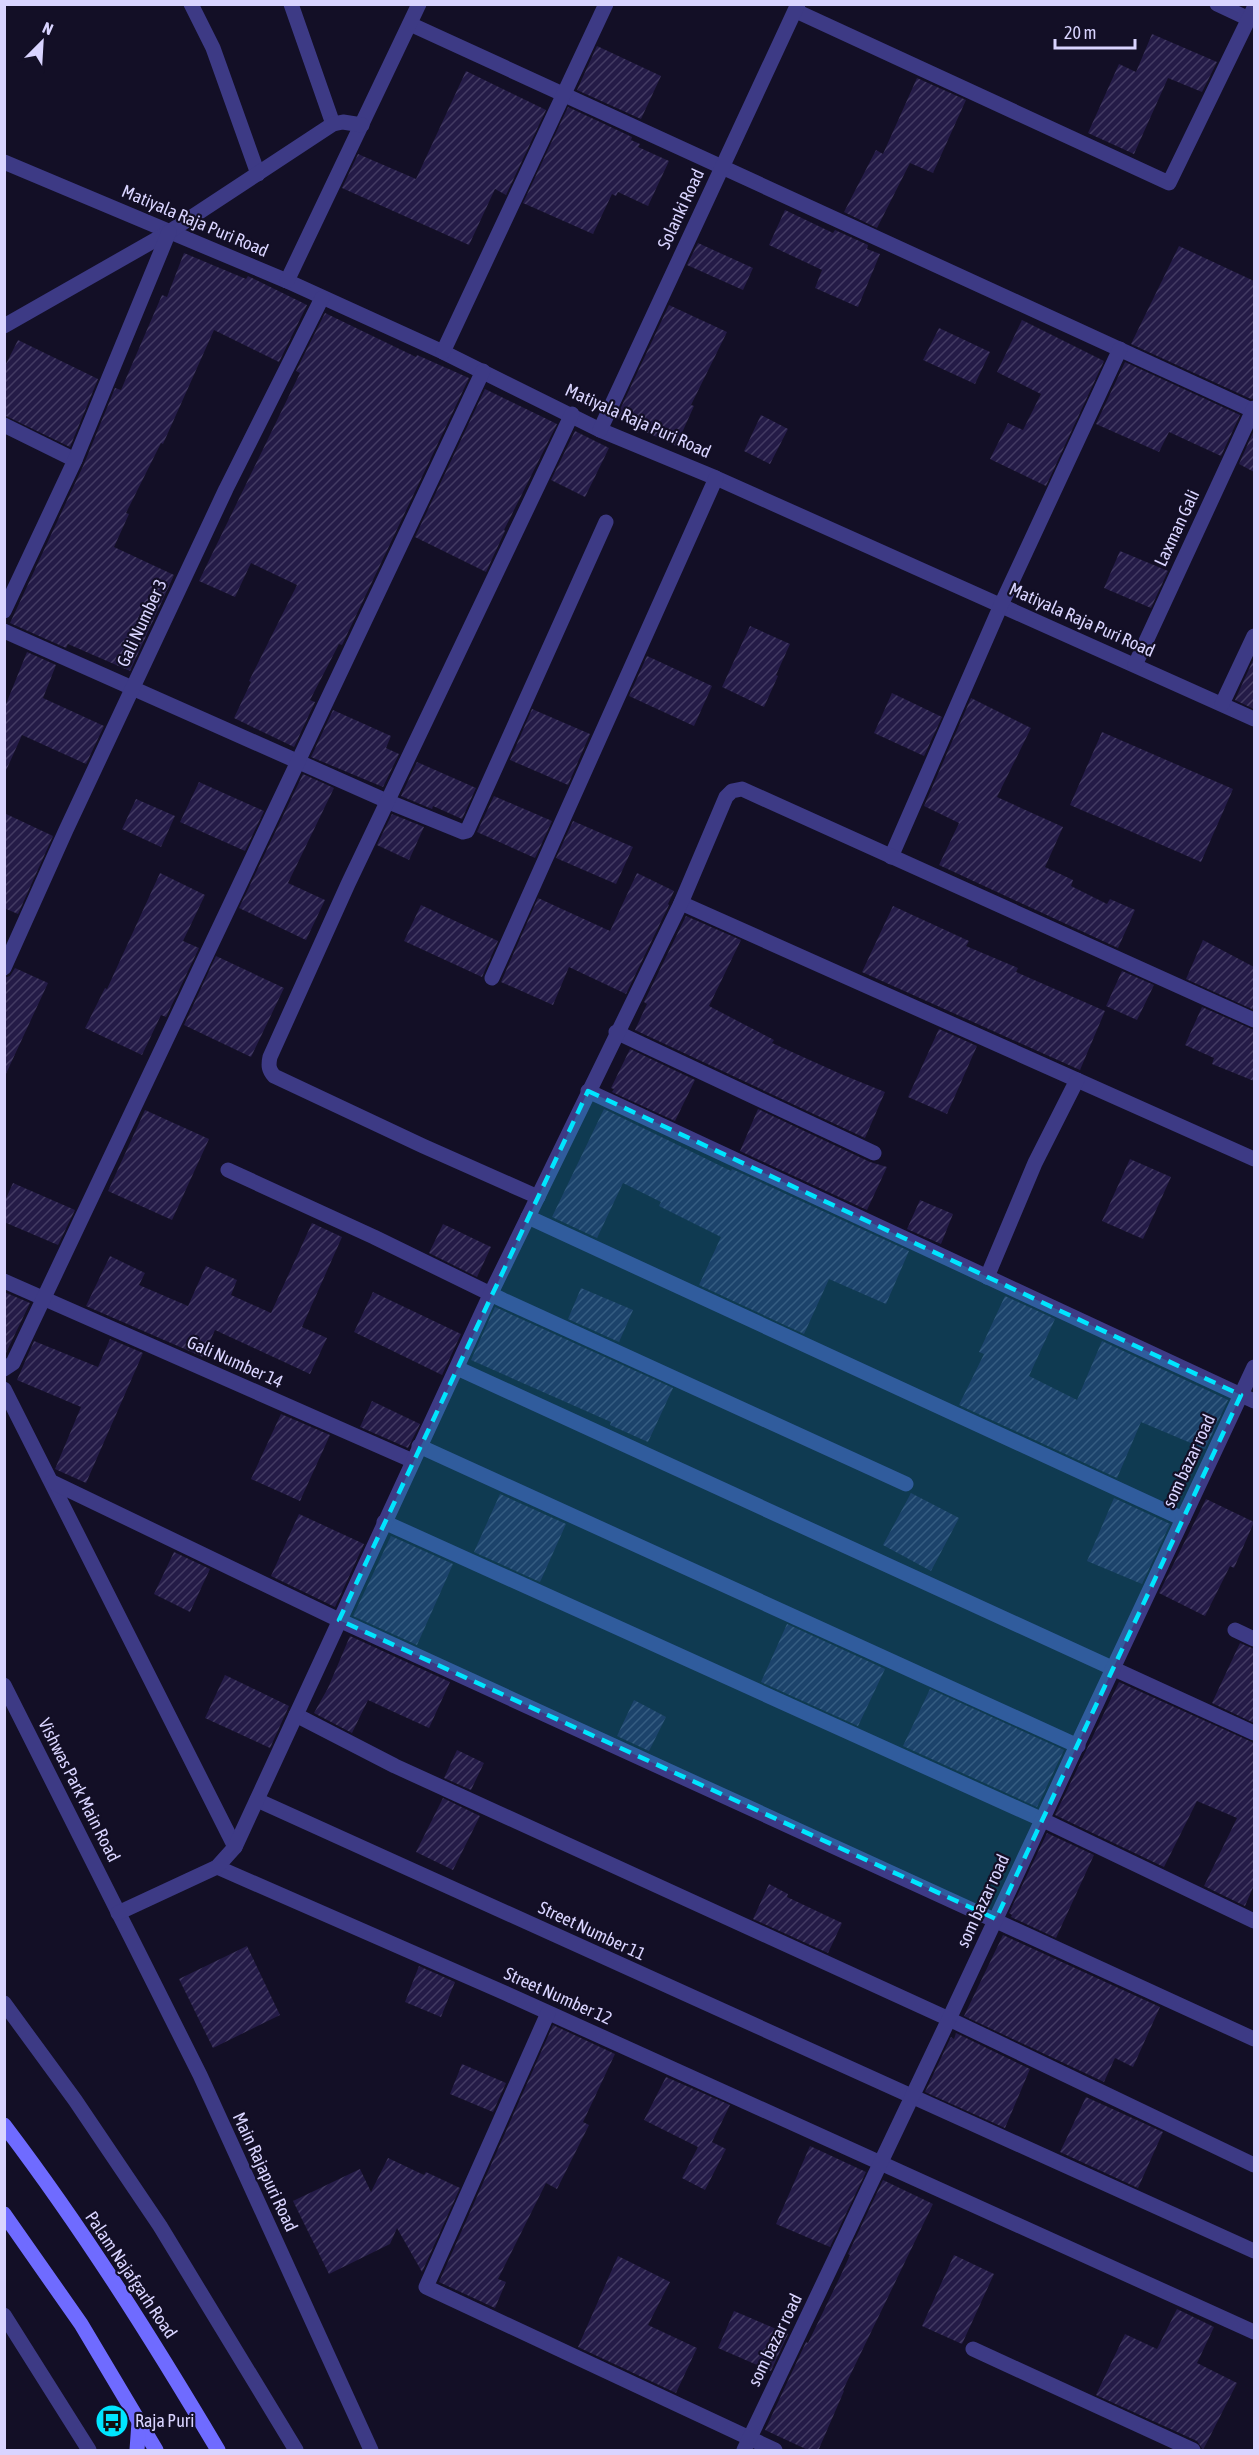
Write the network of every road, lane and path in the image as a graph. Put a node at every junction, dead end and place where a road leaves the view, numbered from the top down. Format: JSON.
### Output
{"nodes":[{"id":1,"x":191,"y":4,"type":"edge"},
{"id":2,"x":291,"y":4,"type":"edge"},
{"id":3,"x":419,"y":4,"type":"edge"},
{"id":4,"x":606,"y":4,"type":"edge"},
{"id":5,"x":1217,"y":4,"type":"edge"},
{"id":6,"x":797,"y":8,"type":"edge"},
{"id":7,"x":1252,"y":14,"type":"edge"},
{"id":8,"x":410,"y":24,"type":"junction"},
{"id":9,"x":564,"y":94,"type":"junction"},
{"id":10,"x":333,"y":124,"type":"junction"},
{"id":11,"x":362,"y":125,"type":"junction"},
{"id":12,"x":4,"y":162,"type":"edge"},
{"id":13,"x":723,"y":166,"type":"junction"},
{"id":14,"x":258,"y":174,"type":"junction"},
{"id":15,"x":169,"y":232,"type":"junction"},
{"id":16,"x":287,"y":281,"type":"junction"},
{"id":17,"x":322,"y":298,"type":"junction"},
{"id":18,"x":4,"y":326,"type":"edge"},
{"id":19,"x":1120,"y":349,"type":"junction"},
{"id":20,"x":443,"y":352,"type":"junction"},
{"id":21,"x":483,"y":371,"type":"junction"},
{"id":22,"x":1254,"y":410,"type":"edge"},
{"id":23,"x":572,"y":414,"type":"junction"},
{"id":24,"x":4,"y":425,"type":"edge"},
{"id":25,"x":600,"y":430,"type":"junction"},
{"id":26,"x":75,"y":460,"type":"junction"},
{"id":27,"x":716,"y":478,"type":"junction"},
{"id":28,"x":606,"y":522,"type":"dead end"},
{"id":29,"x":1001,"y":605,"type":"junction"},
{"id":30,"x":4,"y":611,"type":"edge"},
{"id":31,"x":4,"y":630,"type":"edge"},
{"id":32,"x":1254,"y":636,"type":"edge"},
{"id":33,"x":1135,"y":664,"type":"junction"},
{"id":34,"x":133,"y":687,"type":"junction"},
{"id":35,"x":1222,"y":704,"type":"junction"},
{"id":36,"x":1254,"y":719,"type":"edge"},
{"id":37,"x":298,"y":761,"type":"junction"},
{"id":38,"x":389,"y":802,"type":"junction"},
{"id":39,"x":891,"y":857,"type":"junction"},
{"id":40,"x":681,"y":903,"type":"junction"},
{"id":41,"x":4,"y":968,"type":"edge"},
{"id":42,"x":492,"y":978,"type":"dead end"},
{"id":43,"x":1254,"y":1020,"type":"edge"},
{"id":44,"x":616,"y":1032,"type":"junction"},
{"id":45,"x":1077,"y":1080,"type":"junction"},
{"id":46,"x":588,"y":1092,"type":"junction"},
{"id":47,"x":874,"y":1153,"type":"dead end"},
{"id":48,"x":1254,"y":1159,"type":"edge"},
{"id":49,"x":228,"y":1170,"type":"dead end"},
{"id":50,"x":538,"y":1197,"type":"junction"},
{"id":51,"x":528,"y":1217,"type":"junction"},
{"id":52,"x":987,"y":1277,"type":"junction"},
{"id":53,"x":4,"y":1281,"type":"edge"},
{"id":54,"x":491,"y":1293,"type":"junction"},
{"id":55,"x":42,"y":1298,"type":"junction"},
{"id":56,"x":1254,"y":1367,"type":"edge"},
{"id":57,"x":457,"y":1368,"type":"junction"},
{"id":58,"x":4,"y":1370,"type":"edge"},
{"id":59,"x":4,"y":1389,"type":"edge"},
{"id":60,"x":1248,"y":1398,"type":"edge"},
{"id":61,"x":419,"y":1446,"type":"junction"},
{"id":62,"x":412,"y":1461,"type":"junction"},
{"id":63,"x":51,"y":1482,"type":"junction"},
{"id":64,"x":906,"y":1484,"type":"dead end"},
{"id":65,"x":1183,"y":1519,"type":"junction"},
{"id":66,"x":384,"y":1522,"type":"junction"},
{"id":67,"x":339,"y":1620,"type":"junction"},
{"id":68,"x":1236,"y":1630,"type":"dead end"},
{"id":69,"x":1254,"y":1639,"type":"edge"},
{"id":70,"x":1113,"y":1669,"type":"junction"},
{"id":71,"x":4,"y":1684,"type":"edge"},
{"id":72,"x":296,"y":1715,"type":"junction"},
{"id":73,"x":1254,"y":1733,"type":"edge"},
{"id":74,"x":1078,"y":1746,"type":"junction"},
{"id":75,"x":257,"y":1800,"type":"junction"},
{"id":76,"x":1043,"y":1820,"type":"junction"},
{"id":77,"x":235,"y":1847,"type":"junction"},
{"id":78,"x":217,"y":1867,"type":"junction"},
{"id":79,"x":118,"y":1913,"type":"junction"},
{"id":80,"x":996,"y":1919,"type":"junction"},
{"id":81,"x":1254,"y":1921,"type":"edge"},
{"id":82,"x":4,"y":2003,"type":"edge"},
{"id":83,"x":548,"y":2013,"type":"junction"},
{"id":84,"x":949,"y":2019,"type":"junction"},
{"id":85,"x":1254,"y":2039,"type":"edge"},
{"id":86,"x":912,"y":2096,"type":"junction"},
{"id":87,"x":4,"y":2125,"type":"edge"},
{"id":88,"x":881,"y":2163,"type":"junction"},
{"id":89,"x":1254,"y":2165,"type":"edge"},
{"id":90,"x":4,"y":2214,"type":"edge"},
{"id":91,"x":1254,"y":2251,"type":"edge"},
{"id":92,"x":4,"y":2315,"type":"edge"},
{"id":93,"x":1254,"y":2332,"type":"edge"},
{"id":94,"x":973,"y":2349,"type":"dead end"},
{"id":95,"x":139,"y":2422,"type":"junction"},
{"id":96,"x":746,"y":2445,"type":"edge"},
{"id":97,"x":89,"y":2451,"type":"edge"},
{"id":98,"x":137,"y":2451,"type":"edge"},
{"id":99,"x":156,"y":2451,"type":"edge"},
{"id":100,"x":218,"y":2451,"type":"edge"},
{"id":101,"x":296,"y":2451,"type":"edge"},
{"id":102,"x":371,"y":2451,"type":"edge"},
{"id":103,"x":775,"y":2451,"type":"edge"},
{"id":104,"x":1192,"y":2451,"type":"edge"}],
"edges":[{"from":1,"to":14,"type":"street"},
{"from":2,"to":10,"type":"street"},
{"from":3,"to":8,"type":"street"},
{"from":4,"to":9,"type":"street"},
{"from":5,"to":7,"type":"street"},
{"from":6,"to":7,"type":"street"},
{"from":6,"to":13,"type":"street","name":"Solanki Road"},
{"from":8,"to":9,"type":"street"},
{"from":8,"to":11,"type":"street"},
{"from":9,"to":13,"type":"street"},
{"from":9,"to":20,"type":"street"},
{"from":10,"to":11,"type":"street"},
{"from":10,"to":14,"type":"street"},
{"from":11,"to":16,"type":"street"},
{"from":12,"to":15,"type":"street","name":"Matiyala Raja Puri Road"},
{"from":13,"to":19,"type":"street"},
{"from":13,"to":25,"type":"street","name":"Solanki Road"},
{"from":14,"to":15,"type":"street"},
{"from":15,"to":16,"type":"street","name":"Matiyala Raja Puri Road"},
{"from":15,"to":18,"type":"street"},
{"from":15,"to":26,"type":"street"},
{"from":16,"to":17,"type":"street","name":"Matiyala Raja Puri Road"},
{"from":17,"to":20,"type":"street","name":"Matiyala Raja Puri Road"},
{"from":17,"to":34,"type":"street","name":"Gali Number 3"},
{"from":19,"to":22,"type":"street"},
{"from":19,"to":29,"type":"street"},
{"from":20,"to":21,"type":"street","name":"Matiyala Raja Puri Road"},
{"from":21,"to":23,"type":"street","name":"Matiyala Raja Puri Road"},
{"from":21,"to":37,"type":"street"},
{"from":22,"to":33,"type":"street","name":"Laxman Gali"},
{"from":23,"to":25,"type":"street","name":"Matiyala Raja Puri Road"},
{"from":23,"to":38,"type":"street"},
{"from":24,"to":26,"type":"street"},
{"from":25,"to":27,"type":"street","name":"Matiyala Raja Puri Road"},
{"from":26,"to":30,"type":"street"},
{"from":27,"to":29,"type":"street","name":"Matiyala Raja Puri Road"},
{"from":27,"to":42,"type":"street"},
{"from":28,"to":38,"type":"street"},
{"from":29,"to":33,"type":"street","name":"Matiyala Raja Puri Road"},
{"from":29,"to":39,"type":"street"},
{"from":31,"to":34,"type":"street"},
{"from":32,"to":35,"type":"street"},
{"from":33,"to":35,"type":"street","name":"Matiyala Raja Puri Road"},
{"from":34,"to":37,"type":"street"},
{"from":34,"to":41,"type":"street","name":"Gali Number 3"},
{"from":35,"to":36,"type":"street","name":"Matiyala Raja Puri Road"},
{"from":37,"to":38,"type":"street"},
{"from":37,"to":55,"type":"street"},
{"from":38,"to":50,"type":"street"},
{"from":39,"to":40,"type":"street"},
{"from":39,"to":43,"type":"street"},
{"from":40,"to":44,"type":"street"},
{"from":40,"to":45,"type":"street"},
{"from":44,"to":46,"type":"street"},
{"from":44,"to":47,"type":"street"},
{"from":45,"to":48,"type":"street"},
{"from":45,"to":52,"type":"street"},
{"from":46,"to":50,"type":"street"},
{"from":46,"to":52,"type":"street"},
{"from":49,"to":54,"type":"street"},
{"from":50,"to":51,"type":"street"},
{"from":51,"to":54,"type":"street"},
{"from":51,"to":65,"type":"street"},
{"from":52,"to":60,"type":"street"},
{"from":53,"to":55,"type":"street","name":"Gali Number 14"},
{"from":54,"to":57,"type":"street"},
{"from":54,"to":64,"type":"street"},
{"from":55,"to":58,"type":"street"},
{"from":55,"to":62,"type":"street","name":"Gali Number 14"},
{"from":56,"to":60,"type":"street","name":"som bazar road"},
{"from":57,"to":61,"type":"street"},
{"from":57,"to":70,"type":"street"},
{"from":59,"to":63,"type":"street"},
{"from":60,"to":65,"type":"street","name":"som bazar road"},
{"from":61,"to":62,"type":"street"},
{"from":61,"to":74,"type":"street"},
{"from":62,"to":66,"type":"street"},
{"from":63,"to":67,"type":"street"},
{"from":63,"to":77,"type":"street"},
{"from":65,"to":70,"type":"street","name":"som bazar road"},
{"from":66,"to":67,"type":"street"},
{"from":66,"to":76,"type":"street"},
{"from":67,"to":72,"type":"street"},
{"from":67,"to":80,"type":"street"},
{"from":68,"to":69,"type":"street"},
{"from":70,"to":73,"type":"street"},
{"from":70,"to":74,"type":"street","name":"som bazar road"},
{"from":71,"to":79,"type":"street","name":"Vishwas Park Main Road"},
{"from":72,"to":75,"type":"street"},
{"from":72,"to":84,"type":"street"},
{"from":74,"to":76,"type":"street","name":"som bazar road"},
{"from":75,"to":77,"type":"street"},
{"from":75,"to":86,"type":"street","name":"Street Number 11"},
{"from":76,"to":80,"type":"street","name":"som bazar road"},
{"from":76,"to":81,"type":"street"},
{"from":77,"to":78,"type":"street"},
{"from":78,"to":79,"type":"street"},
{"from":78,"to":83,"type":"street","name":"Street Number 12"},
{"from":79,"to":102,"type":"street","name":"Main Rajapuri Road"},
{"from":80,"to":84,"type":"street","name":"som bazar road"},
{"from":80,"to":85,"type":"street"},
{"from":82,"to":101,"type":"street"},
{"from":83,"to":88,"type":"street","name":"Street Number 12"},
{"from":83,"to":96,"type":"street"},
{"from":84,"to":86,"type":"street","name":"som bazar road"},
{"from":84,"to":89,"type":"street"},
{"from":86,"to":88,"type":"street","name":"som bazar road"},
{"from":86,"to":91,"type":"street","name":"Street Number 11"},
{"from":87,"to":100,"type":"main road","name":"Palam Najafgarh Road"},
{"from":88,"to":93,"type":"street","name":"Street Number 12"},
{"from":88,"to":96,"type":"street","name":"som bazar road"},
{"from":90,"to":95,"type":"main road"},
{"from":92,"to":97,"type":"street"},
{"from":94,"to":104,"type":"street"},
{"from":95,"to":98,"type":"main road"},
{"from":95,"to":99,"type":"main road"},
{"from":96,"to":103,"type":"street"}]}
